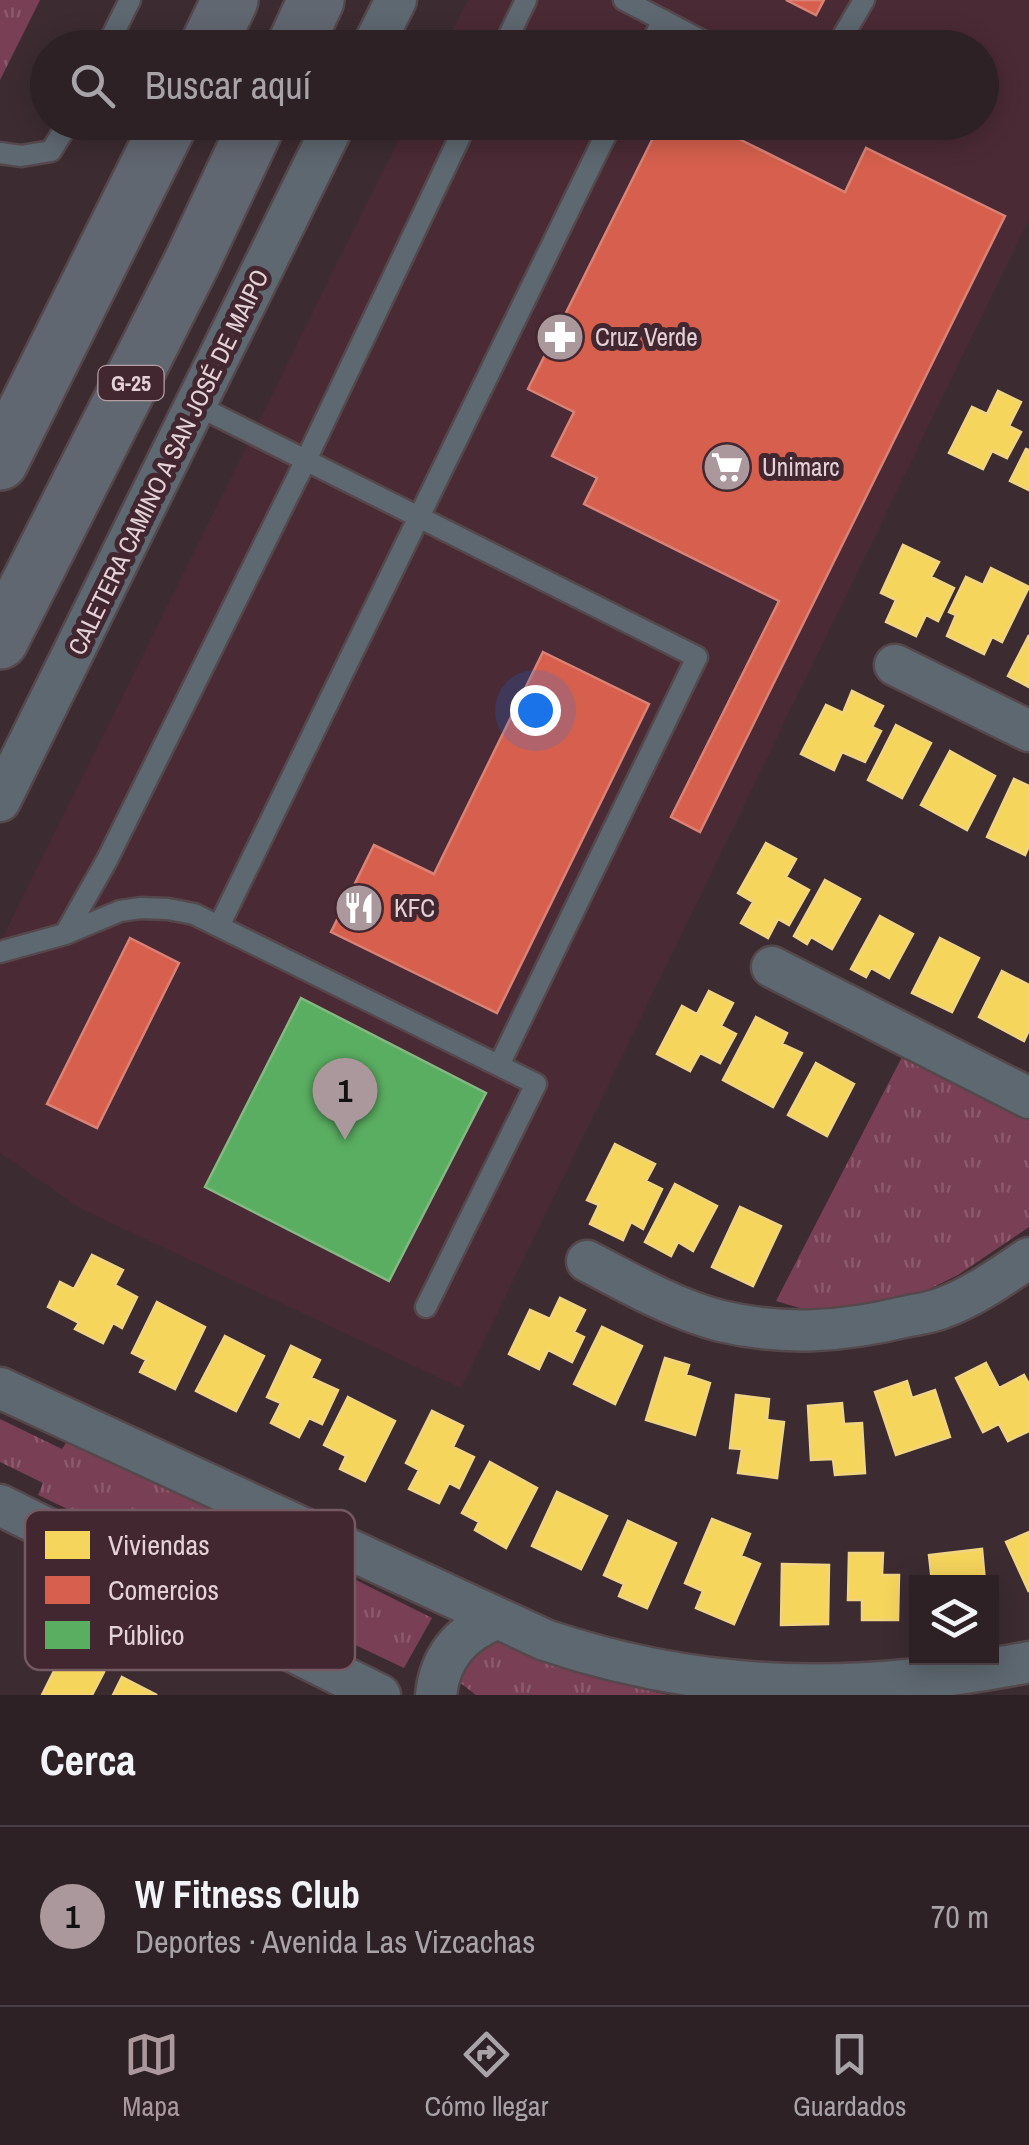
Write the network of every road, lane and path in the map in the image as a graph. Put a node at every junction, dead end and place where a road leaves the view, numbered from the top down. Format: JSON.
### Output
{"nodes":[{"id":1,"x":130,"y":0,"type":"edge"},
{"id":2,"x":230,"y":0,"type":"edge"},
{"id":3,"x":316,"y":0,"type":"edge"},
{"id":4,"x":396,"y":0,"type":"edge"},
{"id":5,"x":526,"y":0,"type":"edge"},
{"id":6,"x":624,"y":0,"type":"edge"},
{"id":7,"x":864,"y":0,"type":"edge"},
{"id":8,"x":662,"y":20,"type":"junction"},
{"id":9,"x":115,"y":30,"type":"edge"},
{"id":10,"x":216,"y":30,"type":"edge"},
{"id":11,"x":302,"y":30,"type":"edge"},
{"id":12,"x":381,"y":30,"type":"edge"},
{"id":13,"x":512,"y":30,"type":"edge"},
{"id":14,"x":657,"y":30,"type":"edge"},
{"id":15,"x":681,"y":30,"type":"edge"},
{"id":16,"x":846,"y":30,"type":"edge"},
{"id":17,"x":58,"y":140,"type":"edge"},
{"id":18,"x":161,"y":140,"type":"edge"},
{"id":19,"x":250,"y":140,"type":"edge"},
{"id":20,"x":327,"y":140,"type":"edge"},
{"id":21,"x":458,"y":140,"type":"edge"},
{"id":22,"x":603,"y":140,"type":"edge"},
{"id":23,"x":0,"y":153,"type":"edge"},
{"id":24,"x":196,"y":405,"type":"junction"},
{"id":25,"x":306,"y":460,"type":"junction"},
{"id":26,"x":0,"y":462,"type":"edge"},
{"id":27,"x":420,"y":517,"type":"junction"},
{"id":28,"x":0,"y":641,"type":"edge"},
{"id":29,"x":895,"y":664,"type":"dead end"},
{"id":30,"x":1029,"y":732,"type":"edge"},
{"id":31,"x":0,"y":801,"type":"edge"},
{"id":32,"x":218,"y":926,"type":"junction"},
{"id":33,"x":65,"y":934,"type":"junction"},
{"id":34,"x":0,"y":952,"type":"edge"},
{"id":35,"x":772,"y":967,"type":"dead end"},
{"id":36,"x":499,"y":1065,"type":"junction"},
{"id":37,"x":1029,"y":1098,"type":"edge"},
{"id":38,"x":1029,"y":1258,"type":"edge"},
{"id":39,"x":587,"y":1261,"type":"dead end"},
{"id":40,"x":426,"y":1307,"type":"dead end"},
{"id":41,"x":0,"y":1388,"type":"edge"},
{"id":42,"x":0,"y":1505,"type":"edge"},
{"id":43,"x":263,"y":1510,"type":"edge"},
{"id":44,"x":25,"y":1518,"type":"edge"},
{"id":45,"x":355,"y":1553,"type":"edge"},
{"id":46,"x":496,"y":1618,"type":"junction"},
{"id":47,"x":1029,"y":1662,"type":"edge"},
{"id":48,"x":330,"y":1670,"type":"edge"},
{"id":49,"x":832,"y":1694,"type":"edge"},
{"id":50,"x":380,"y":1695,"type":"edge"},
{"id":51,"x":436,"y":1695,"type":"edge"}],
"edges":[{"from":1,"to":9,"type":"lane"},
{"from":2,"to":10,"type":"main road"},
{"from":3,"to":11,"type":"main road"},
{"from":4,"to":12,"type":"street"},
{"from":5,"to":13,"type":"lane"},
{"from":6,"to":8,"type":"lane"},
{"from":7,"to":16,"type":"lane"},
{"from":8,"to":14,"type":"lane"},
{"from":8,"to":15,"type":"lane"},
{"from":17,"to":23,"type":"lane"},
{"from":18,"to":26,"type":"main road"},
{"from":19,"to":28,"type":"main road","number":"G-25"},
{"from":20,"to":24,"type":"street","name":"CALETERA CAMINO A SAN JOSÉ DE MAIPO"},
{"from":21,"to":25,"type":"lane"},
{"from":22,"to":27,"type":"lane"},
{"from":24,"to":25,"type":"lane"},
{"from":24,"to":31,"type":"street","name":"CALETERA CAMINO A SAN JOSÉ DE MAIPO"},
{"from":25,"to":27,"type":"lane"},
{"from":25,"to":33,"type":"lane"},
{"from":27,"to":32,"type":"lane"},
{"from":27,"to":36,"type":"lane"},
{"from":29,"to":30,"type":"street"},
{"from":32,"to":33,"type":"lane"},
{"from":32,"to":36,"type":"lane"},
{"from":33,"to":34,"type":"lane"},
{"from":35,"to":37,"type":"street"},
{"from":36,"to":40,"type":"lane"},
{"from":38,"to":39,"type":"street"},
{"from":41,"to":43,"type":"street"},
{"from":42,"to":44,"type":"street"},
{"from":45,"to":46,"type":"street"},
{"from":46,"to":49,"type":"street"},
{"from":46,"to":51,"type":"street"},
{"from":47,"to":49,"type":"street"},
{"from":48,"to":50,"type":"street"}]}
